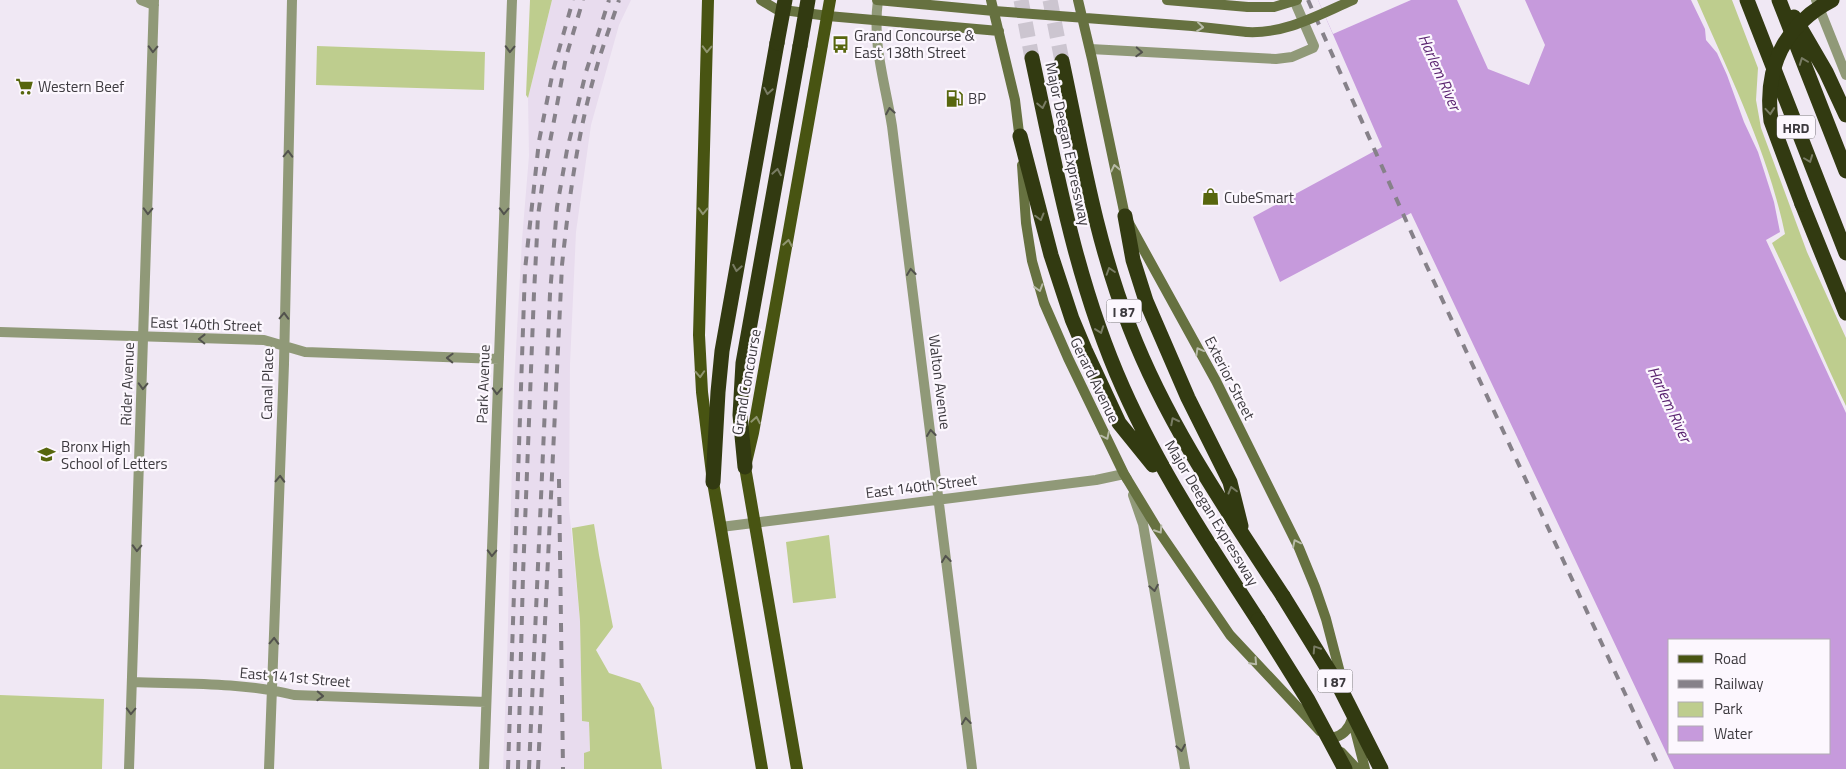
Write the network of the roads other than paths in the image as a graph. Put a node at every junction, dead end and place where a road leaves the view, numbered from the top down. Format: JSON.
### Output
{"nodes":[{"id":1,"x":141,"y":0,"type":"edge"},
{"id":2,"x":292,"y":0,"type":"edge"},
{"id":3,"x":512,"y":0,"type":"edge"},
{"id":4,"x":708,"y":0,"type":"edge"},
{"id":5,"x":761,"y":0,"type":"edge"},
{"id":6,"x":785,"y":0,"type":"edge"},
{"id":7,"x":808,"y":0,"type":"edge"},
{"id":8,"x":830,"y":0,"type":"edge"},
{"id":9,"x":877,"y":0,"type":"edge"},
{"id":10,"x":991,"y":0,"type":"edge"},
{"id":11,"x":1078,"y":0,"type":"edge"},
{"id":12,"x":1167,"y":0,"type":"edge"},
{"id":13,"x":1296,"y":0,"type":"edge"},
{"id":14,"x":1353,"y":0,"type":"edge"},
{"id":15,"x":1747,"y":0,"type":"edge"},
{"id":16,"x":1779,"y":0,"type":"edge"},
{"id":17,"x":1783,"y":0,"type":"edge"},
{"id":18,"x":1816,"y":0,"type":"edge"},
{"id":19,"x":1832,"y":0,"type":"edge"},
{"id":20,"x":154,"y":3,"type":"edge"},
{"id":21,"x":994,"y":11,"type":"junction"},
{"id":22,"x":828,"y":16,"type":"junction"},
{"id":23,"x":1082,"y":18,"type":"junction"},
{"id":24,"x":875,"y":21,"type":"junction"},
{"id":25,"x":998,"y":31,"type":"junction"},
{"id":26,"x":1090,"y":49,"type":"junction"},
{"id":27,"x":1032,"y":58,"type":"tunnel mouth"},
{"id":28,"x":1062,"y":61,"type":"tunnel mouth"},
{"id":29,"x":1846,"y":75,"type":"edge"},
{"id":30,"x":1846,"y":115,"type":"edge"},
{"id":31,"x":1020,"y":136,"type":"junction"},
{"id":32,"x":1846,"y":171,"type":"edge"},
{"id":33,"x":1125,"y":216,"type":"junction"},
{"id":34,"x":1846,"y":253,"type":"edge"},
{"id":35,"x":1846,"y":313,"type":"edge"},
{"id":36,"x":0,"y":332,"type":"edge"},
{"id":37,"x":144,"y":337,"type":"junction"},
{"id":38,"x":283,"y":346,"type":"junction"},
{"id":39,"x":498,"y":359,"type":"junction"},
{"id":40,"x":745,"y":468,"type":"junction"},
{"id":41,"x":1124,"y":474,"type":"junction"},
{"id":42,"x":713,"y":482,"type":"junction"},
{"id":43,"x":1176,"y":493,"type":"junction"},
{"id":44,"x":939,"y":498,"type":"junction"},
{"id":45,"x":755,"y":523,"type":"junction"},
{"id":46,"x":721,"y":527,"type":"junction"},
{"id":47,"x":1244,"y":538,"type":"junction"},
{"id":48,"x":132,"y":682,"type":"junction"},
{"id":49,"x":272,"y":690,"type":"junction"},
{"id":50,"x":486,"y":702,"type":"junction"},
{"id":51,"x":1352,"y":718,"type":"junction"},
{"id":52,"x":1324,"y":735,"type":"junction"},
{"id":53,"x":129,"y":769,"type":"edge"},
{"id":54,"x":269,"y":769,"type":"edge"},
{"id":55,"x":484,"y":769,"type":"edge"},
{"id":56,"x":762,"y":769,"type":"edge"},
{"id":57,"x":797,"y":769,"type":"edge"},
{"id":58,"x":972,"y":769,"type":"edge"},
{"id":59,"x":1185,"y":769,"type":"edge"},
{"id":60,"x":1345,"y":769,"type":"edge"},
{"id":61,"x":1357,"y":769,"type":"edge"},
{"id":62,"x":1365,"y":769,"type":"edge"},
{"id":63,"x":1381,"y":769,"type":"edge"}],
"edges":[{"from":1,"to":20,"type":"street"},
{"from":38,"to":2,"type":"street","name":"Canal Place","one_way":true},
{"from":3,"to":39,"type":"street","name":"Park Avenue","one_way":true},
{"from":4,"to":42,"type":"main road","name":"Grand Concourse","one_way":true},
{"from":5,"to":22,"type":"main road"},
{"from":6,"to":42,"type":"highway","one_way":true,"bridge":true},
{"from":40,"to":7,"type":"highway","one_way":true,"bridge":true},
{"from":8,"to":22,"type":"main road","name":"Grand Concourse"},
{"from":9,"to":21,"type":"main road"},
{"from":9,"to":24,"type":"street","name":"Walton Avenue"},
{"from":10,"to":21,"type":"main road","name":"Gerard Avenue"},
{"from":11,"to":23,"type":"main road","name":"Exterior Street"},
{"from":12,"to":13,"type":"main road","bridge":true},
{"from":26,"to":13,"type":"street","one_way":true},
{"from":23,"to":14,"type":"main road","one_way":true,"bridge":true},
{"from":15,"to":34,"type":"highway","number":"HRD","one_way":true},
{"from":32,"to":16,"type":"highway","number":"HRD","one_way":true},
{"from":17,"to":30,"type":"highway"},
{"from":18,"to":29,"type":"street"},
{"from":19,"to":35,"type":"highway","one_way":true,"bridge":true},
{"from":20,"to":37,"type":"street","name":"Rider Avenue","one_way":true},
{"from":21,"to":23,"type":"main road"},
{"from":21,"to":25,"type":"main road","name":"Gerard Avenue"},
{"from":22,"to":24,"type":"main road"},
{"from":40,"to":22,"type":"main road","name":"Grand Concourse","one_way":true},
{"from":23,"to":26,"type":"main road","name":"Exterior Street"},
{"from":24,"to":25,"type":"main road"},
{"from":44,"to":24,"type":"street","name":"Walton Avenue","one_way":true},
{"from":25,"to":31,"type":"main road","name":"Gerard Avenue"},
{"from":33,"to":26,"type":"main road","name":"Exterior Street","one_way":true},
{"from":27,"to":43,"type":"highway","name":"Major Deegan Expressway","number":"I 87","one_way":true},
{"from":47,"to":28,"type":"highway","name":"Major Deegan Expressway","number":"I 87","one_way":true},
{"from":31,"to":41,"type":"main road","name":"Gerard Avenue","one_way":true},
{"from":31,"to":43,"type":"highway","one_way":true},
{"from":47,"to":33,"type":"highway","one_way":true},
{"from":51,"to":33,"type":"main road","name":"Exterior Street","one_way":true},
{"from":36,"to":37,"type":"street","name":"East 140th Street"},
{"from":38,"to":37,"type":"street","name":"East 140th Street","one_way":true},
{"from":37,"to":48,"type":"street","name":"Rider Avenue","one_way":true},
{"from":39,"to":38,"type":"street","name":"East 140th Street","one_way":true},
{"from":49,"to":38,"type":"street","name":"Canal Place","one_way":true},
{"from":39,"to":50,"type":"street","name":"Park Avenue","one_way":true},
{"from":40,"to":45,"type":"main road","name":"Grand Concourse"},
{"from":41,"to":44,"type":"street","name":"East 140th Street"},
{"from":41,"to":52,"type":"main road","one_way":true},
{"from":41,"to":59,"type":"street","name":"Gerard Avenue","one_way":true},
{"from":42,"to":46,"type":"main road","name":"Grand Concourse"},
{"from":43,"to":60,"type":"highway","name":"Major Deegan Expressway","number":"I 87","bridge":true},
{"from":44,"to":45,"type":"street","name":"East 140th Street"},
{"from":58,"to":44,"type":"street","name":"Walton Avenue","one_way":true},
{"from":45,"to":46,"type":"street","name":"East 140th Street"},
{"from":45,"to":57,"type":"main road","name":"Grand Concourse"},
{"from":46,"to":56,"type":"main road","name":"Grand Concourse"},
{"from":63,"to":47,"type":"highway","name":"Major Deegan Expressway","number":"I 87","one_way":true,"bridge":true},
{"from":48,"to":49,"type":"street","name":"East 141st Street"},
{"from":48,"to":53,"type":"street","name":"Rider Avenue","one_way":true},
{"from":49,"to":50,"type":"street","name":"East 141st Street","one_way":true},
{"from":49,"to":54,"type":"street","name":"Canal Place"},
{"from":50,"to":55,"type":"street","name":"Park Avenue"},
{"from":51,"to":52,"type":"main road"},
{"from":51,"to":62,"type":"main road","name":"Exterior Street"},
{"from":52,"to":61,"type":"main road"}]}
